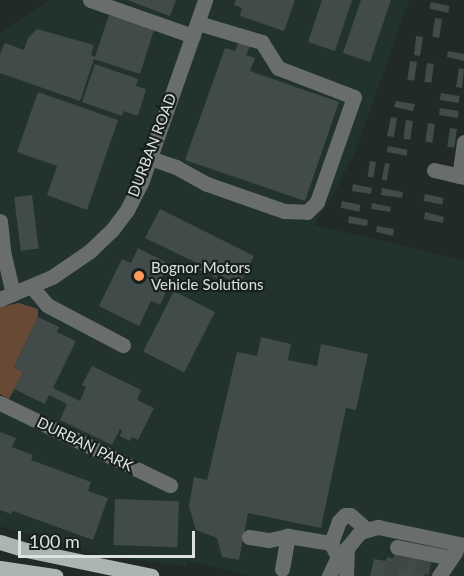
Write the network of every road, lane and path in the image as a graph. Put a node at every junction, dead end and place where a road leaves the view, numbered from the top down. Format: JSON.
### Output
{"nodes":[{"id":1,"x":90,"y":0,"type":"edge"},
{"id":2,"x":206,"y":0,"type":"edge"},
{"id":3,"x":195,"y":29,"type":"junction"},
{"id":4,"x":464,"y":142,"type":"edge"},
{"id":5,"x":150,"y":158,"type":"junction"},
{"id":6,"x":434,"y":170,"type":"dead end"},
{"id":7,"x":462,"y":177,"type":"edge"},
{"id":8,"x":0,"y":221,"type":"edge"},
{"id":9,"x":32,"y":287,"type":"junction"},
{"id":10,"x":7,"y":296,"type":"edge"},
{"id":11,"x":123,"y":345,"type":"dead end"},
{"id":12,"x":0,"y":403,"type":"edge"},
{"id":13,"x":170,"y":485,"type":"dead end"},
{"id":14,"x":386,"y":528,"type":"junction"},
{"id":15,"x":366,"y":529,"type":"junction"},
{"id":16,"x":288,"y":536,"type":"junction"},
{"id":17,"x":249,"y":537,"type":"dead end"},
{"id":18,"x":0,"y":542,"type":"edge"},
{"id":19,"x":462,"y":545,"type":"edge"},
{"id":20,"x":339,"y":549,"type":"junction"},
{"id":21,"x":451,"y":558,"type":"junction"},
{"id":22,"x":0,"y":568,"type":"edge"},
{"id":23,"x":282,"y":569,"type":"dead end"},
{"id":24,"x":55,"y":576,"type":"edge"},
{"id":25,"x":151,"y":576,"type":"edge"},
{"id":26,"x":329,"y":576,"type":"edge"},
{"id":27,"x":346,"y":576,"type":"edge"},
{"id":28,"x":440,"y":576,"type":"edge"}],
"edges":[{"from":1,"to":3,"type":"street"},
{"from":2,"to":3,"type":"street","name":"DURBAN ROAD"},
{"from":3,"to":5,"type":"street","name":"DURBAN ROAD"},
{"from":3,"to":5,"type":"street"},
{"from":4,"to":7,"type":"street"},
{"from":5,"to":9,"type":"street","name":"DURBAN ROAD"},
{"from":6,"to":7,"type":"street"},
{"from":8,"to":10,"type":"street"},
{"from":9,"to":10,"type":"street","name":"DURBAN ROAD"},
{"from":9,"to":11,"type":"street"},
{"from":12,"to":13,"type":"street","name":"DURBAN PARK"},
{"from":14,"to":15,"type":"street"},
{"from":14,"to":19,"type":"street"},
{"from":14,"to":21,"type":"street"},
{"from":15,"to":20,"type":"street"},
{"from":15,"to":20,"type":"street"},
{"from":16,"to":17,"type":"street"},
{"from":16,"to":20,"type":"street"},
{"from":16,"to":23,"type":"street"},
{"from":18,"to":25,"type":"main road"},
{"from":19,"to":21,"type":"street"},
{"from":20,"to":26,"type":"street"},
{"from":20,"to":27,"type":"street"},
{"from":21,"to":28,"type":"street"},
{"from":22,"to":24,"type":"main road"}]}
